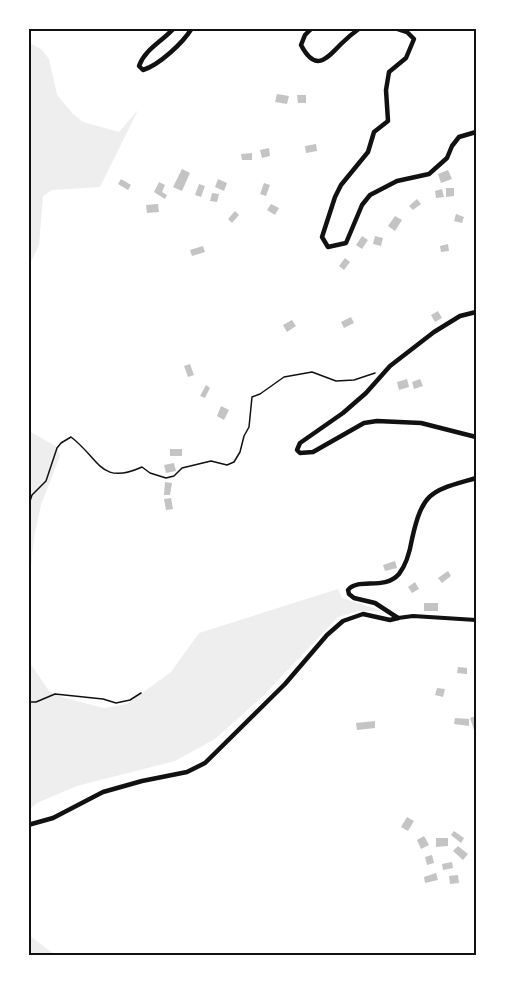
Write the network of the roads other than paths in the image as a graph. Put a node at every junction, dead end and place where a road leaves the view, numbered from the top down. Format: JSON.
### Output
{"nodes":[{"id":1,"x":174,"y":28,"type":"edge"},
{"id":2,"x":192,"y":28,"type":"edge"},
{"id":3,"x":312,"y":28,"type":"edge"},
{"id":4,"x":360,"y":28,"type":"edge"},
{"id":5,"x":395,"y":28,"type":"edge"},
{"id":6,"x":477,"y":132,"type":"edge"},
{"id":7,"x":477,"y":312,"type":"edge"},
{"id":8,"x":477,"y":437,"type":"edge"},
{"id":9,"x":477,"y":478,"type":"edge"},
{"id":10,"x":398,"y":618,"type":"junction"},
{"id":11,"x":477,"y":620,"type":"edge"},
{"id":12,"x":28,"y":825,"type":"edge"}],
"edges":[{"from":1,"to":2,"type":"street"},
{"from":3,"to":4,"type":"street"},
{"from":5,"to":6,"type":"street"},
{"from":7,"to":8,"type":"street"},
{"from":9,"to":10,"type":"street"},
{"from":10,"to":11,"type":"street"},
{"from":10,"to":12,"type":"street"}]}
